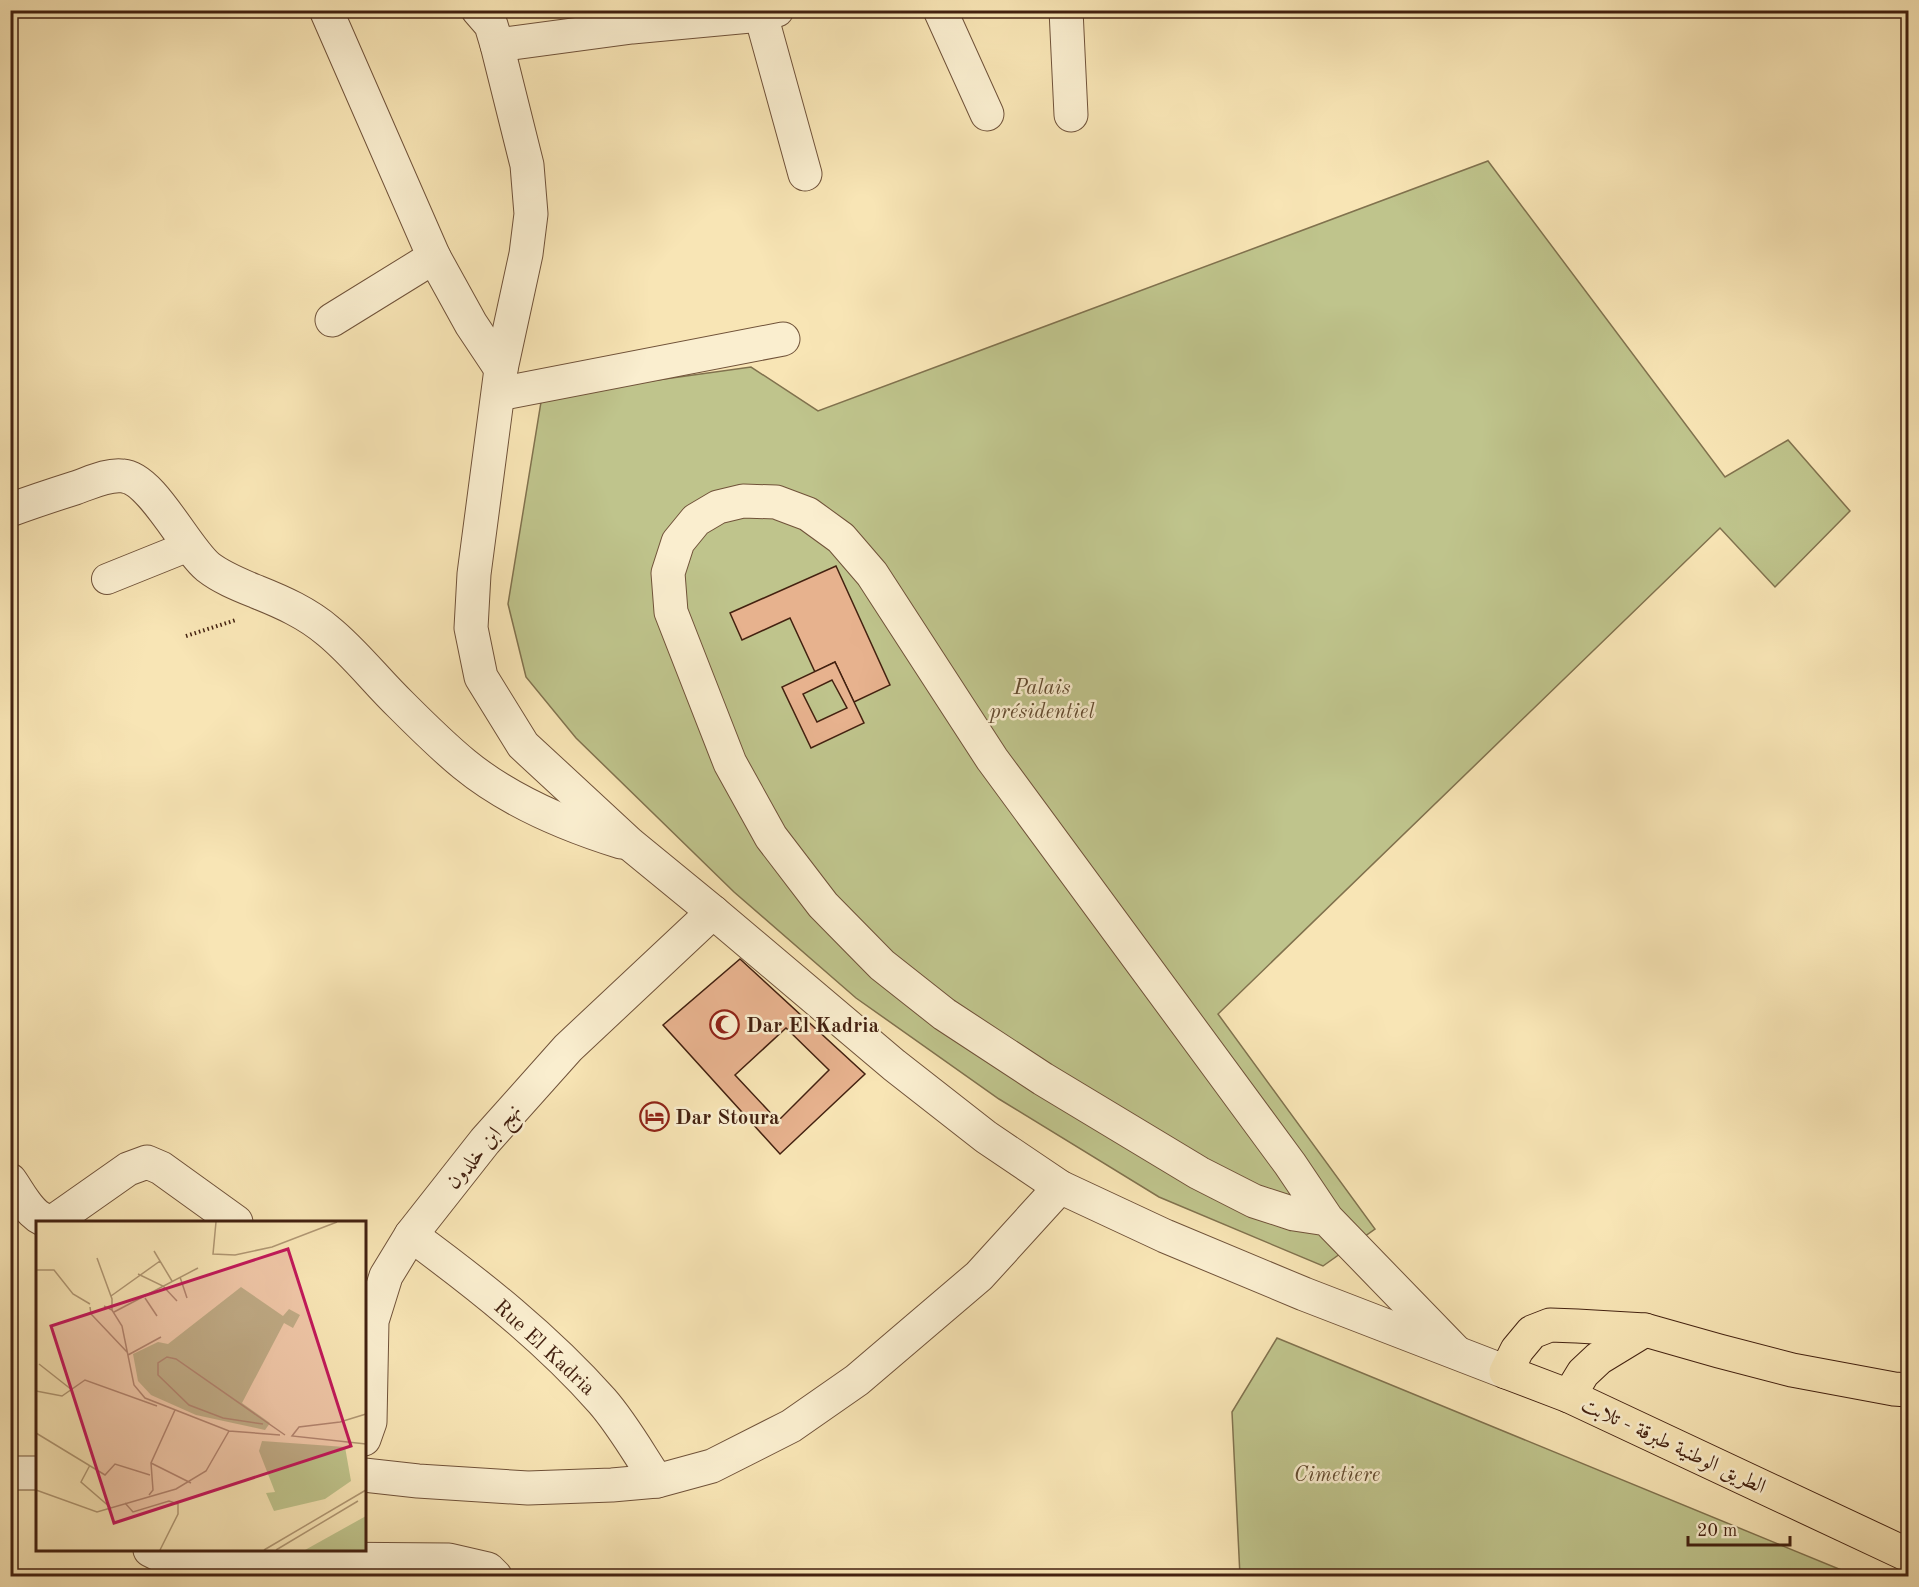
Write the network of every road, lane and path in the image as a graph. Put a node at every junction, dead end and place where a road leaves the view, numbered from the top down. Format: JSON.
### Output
{"nodes":[{"id":1,"x":326,"y":10,"type":"edge"},
{"id":2,"x":939,"y":10,"type":"edge"},
{"id":3,"x":1066,"y":10,"type":"edge"},
{"id":4,"x":769,"y":13,"type":"edge"},
{"id":5,"x":492,"y":23,"type":"edge"},
{"id":6,"x":987,"y":114,"type":"dead end"},
{"id":7,"x":1071,"y":115,"type":"dead end"},
{"id":8,"x":805,"y":174,"type":"dead end"},
{"id":9,"x":434,"y":257,"type":"junction"},
{"id":10,"x":332,"y":320,"type":"dead end"},
{"id":11,"x":783,"y":339,"type":"dead end"},
{"id":12,"x":500,"y":382,"type":"junction"},
{"id":13,"x":10,"y":510,"type":"edge"},
{"id":14,"x":189,"y":546,"type":"junction"},
{"id":15,"x":107,"y":579,"type":"dead end"},
{"id":16,"x":630,"y":844,"type":"junction"},
{"id":17,"x":713,"y":912,"type":"junction"},
{"id":18,"x":10,"y":1180,"type":"edge"},
{"id":19,"x":1060,"y":1187,"type":"junction"},
{"id":20,"x":1327,"y":1219,"type":"junction"},
{"id":21,"x":54,"y":1221,"type":"edge"},
{"id":22,"x":54,"y":1221,"type":"edge"},
{"id":23,"x":235,"y":1221,"type":"edge"},
{"id":24,"x":411,"y":1235,"type":"junction"},
{"id":25,"x":368,"y":1318,"type":"edge"},
{"id":26,"x":1645,"y":1330,"type":"junction"},
{"id":27,"x":1456,"y":1352,"type":"junction"},
{"id":28,"x":1506,"y":1372,"type":"junction"},
{"id":29,"x":1908,"y":1390,"type":"edge"},
{"id":30,"x":1569,"y":1396,"type":"junction"},
{"id":31,"x":366,"y":1433,"type":"edge"},
{"id":32,"x":11,"y":1473,"type":"edge"},
{"id":33,"x":36,"y":1473,"type":"edge"},
{"id":34,"x":366,"y":1476,"type":"edge"},
{"id":35,"x":657,"y":1481,"type":"junction"},
{"id":36,"x":152,"y":1551,"type":"edge"},
{"id":37,"x":1908,"y":1555,"type":"edge"},
{"id":38,"x":495,"y":1576,"type":"edge"}],
"edges":[{"from":1,"to":9,"type":"street"},
{"from":2,"to":6,"type":"street"},
{"from":3,"to":7,"type":"street"},
{"from":4,"to":5,"type":"street"},
{"from":4,"to":8,"type":"street"},
{"from":5,"to":12,"type":"street"},
{"from":9,"to":10,"type":"street"},
{"from":9,"to":12,"type":"street"},
{"from":11,"to":12,"type":"street"},
{"from":12,"to":16,"type":"street"},
{"from":13,"to":14,"type":"street"},
{"from":14,"to":15,"type":"street"},
{"from":14,"to":16,"type":"street"},
{"from":16,"to":17,"type":"street"},
{"from":17,"to":19,"type":"street"},
{"from":17,"to":24,"type":"street","name":"نهج ابن خلدون"},
{"from":18,"to":21,"type":"street"},
{"from":19,"to":27,"type":"street"},
{"from":19,"to":35,"type":"street"},
{"from":20,"to":20,"type":"street"},
{"from":20,"to":27,"type":"street"},
{"from":22,"to":23,"type":"street"},
{"from":24,"to":25,"type":"street","name":"نهج ابن خلدون"},
{"from":24,"to":35,"type":"street","name":"Rue El Kadria"},
{"from":25,"to":31,"type":"street","name":"نهج ابن خلدون"},
{"from":26,"to":28,"type":"main road"},
{"from":26,"to":29,"type":"main road"},
{"from":26,"to":30,"type":"main road","name":"الطريق الوطنية طبرقة - تلابت"},
{"from":27,"to":28,"type":"street"},
{"from":28,"to":30,"type":"main road","name":"الطريق الوطنية طبرقة - تلابت"},
{"from":30,"to":37,"type":"main road","name":"الطريق الوطنية طبرقة - تلابت"},
{"from":32,"to":33,"type":"street"},
{"from":34,"to":35,"type":"street"},
{"from":36,"to":38,"type":"street"}]}
